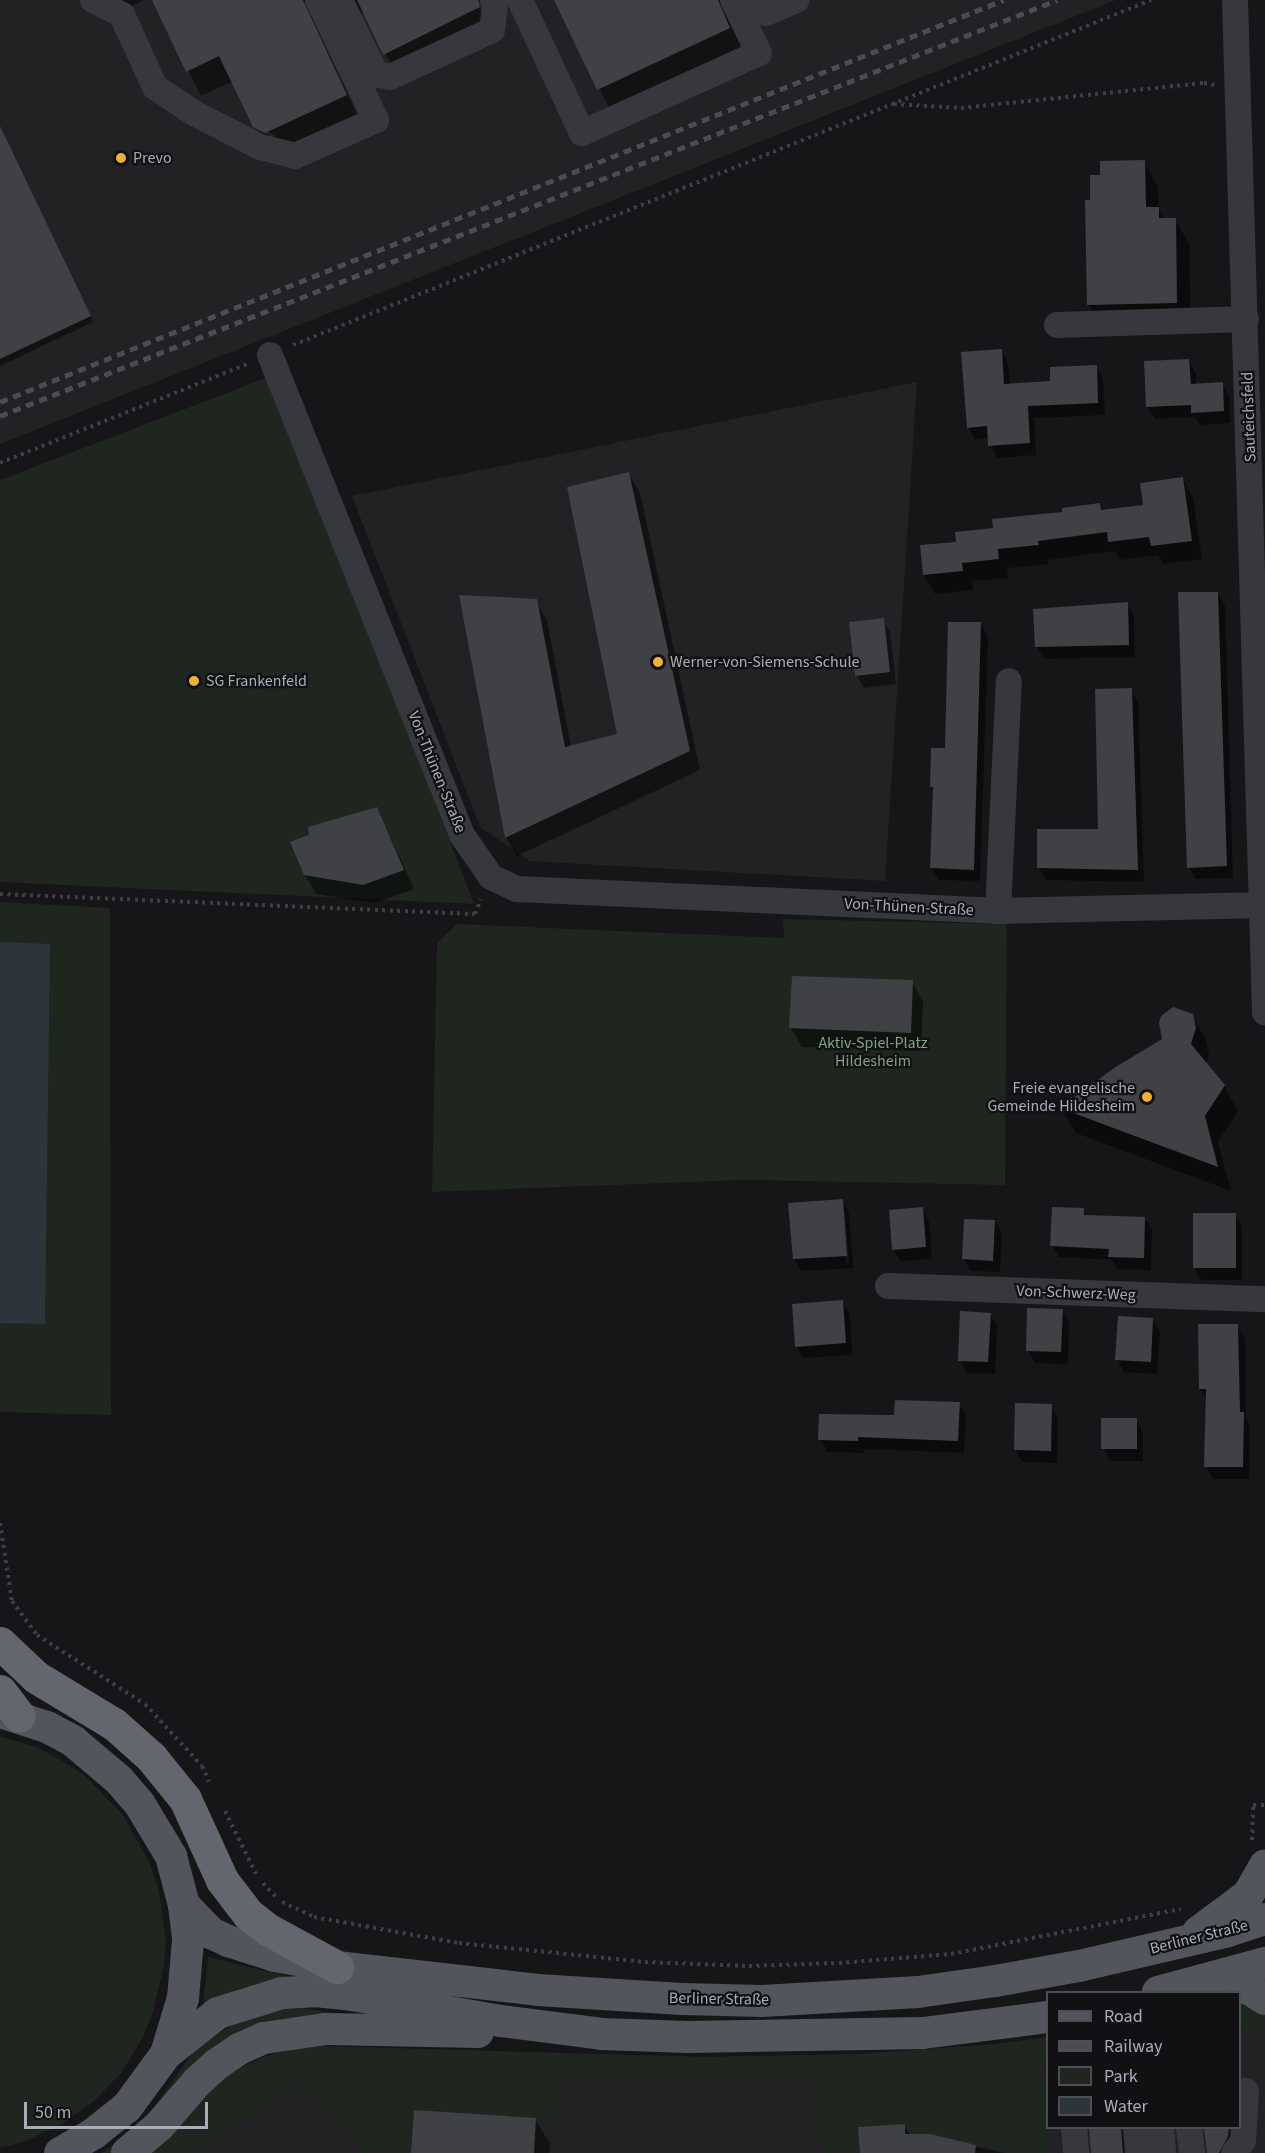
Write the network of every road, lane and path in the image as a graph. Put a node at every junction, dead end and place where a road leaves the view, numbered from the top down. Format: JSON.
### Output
{"nodes":[{"id":1,"x":93,"y":0,"type":"edge"},
{"id":2,"x":318,"y":0,"type":"edge"},
{"id":3,"x":340,"y":0,"type":"edge"},
{"id":4,"x":493,"y":0,"type":"edge"},
{"id":5,"x":520,"y":0,"type":"edge"},
{"id":6,"x":733,"y":0,"type":"edge"},
{"id":7,"x":760,"y":0,"type":"edge"},
{"id":8,"x":796,"y":0,"type":"edge"},
{"id":9,"x":1151,"y":0,"type":"edge"},
{"id":10,"x":1235,"y":0,"type":"edge"},
{"id":11,"x":1238,"y":91,"type":"junction"},
{"id":12,"x":890,"y":104,"type":"junction"},
{"id":13,"x":1246,"y":319,"type":"junction"},
{"id":14,"x":1058,"y":325,"type":"dead end"},
{"id":15,"x":270,"y":355,"type":"junction"},
{"id":16,"x":0,"y":463,"type":"edge"},
{"id":17,"x":1009,"y":681,"type":"dead end"},
{"id":18,"x":491,"y":877,"type":"junction"},
{"id":19,"x":0,"y":894,"type":"edge"},
{"id":20,"x":1263,"y":905,"type":"edge"},
{"id":21,"x":998,"y":911,"type":"junction"},
{"id":22,"x":1265,"y":1013,"type":"edge"},
{"id":23,"x":888,"y":1286,"type":"dead end"},
{"id":24,"x":1265,"y":1299,"type":"edge"},
{"id":25,"x":0,"y":1523,"type":"edge"},
{"id":26,"x":0,"y":1643,"type":"edge"},
{"id":27,"x":0,"y":1691,"type":"edge"},
{"id":28,"x":10,"y":1714,"type":"edge"},
{"id":29,"x":212,"y":1786,"type":"dead end"},
{"id":30,"x":1265,"y":1805,"type":"edge"},
{"id":31,"x":222,"y":1806,"type":"dead end"},
{"id":32,"x":1259,"y":1853,"type":"edge"},
{"id":33,"x":184,"y":1905,"type":"junction"},
{"id":34,"x":1190,"y":1907,"type":"dead end"},
{"id":35,"x":1265,"y":1919,"type":"edge"},
{"id":36,"x":1185,"y":1941,"type":"junction"},
{"id":37,"x":1265,"y":1963,"type":"edge"},
{"id":38,"x":337,"y":1967,"type":"junction"},
{"id":39,"x":1210,"y":1979,"type":"junction"},
{"id":40,"x":1162,"y":1991,"type":"edge"},
{"id":41,"x":1265,"y":1999,"type":"edge"},
{"id":42,"x":1046,"y":2017,"type":"edge"},
{"id":43,"x":602,"y":2034,"type":"junction"},
{"id":44,"x":166,"y":2054,"type":"junction"},
{"id":45,"x":1250,"y":2089,"type":"edge"},
{"id":46,"x":1074,"y":2129,"type":"edge"},
{"id":47,"x":1136,"y":2129,"type":"edge"},
{"id":48,"x":1161,"y":2129,"type":"edge"},
{"id":49,"x":1189,"y":2129,"type":"edge"},
{"id":50,"x":60,"y":2153,"type":"edge"},
{"id":51,"x":127,"y":2153,"type":"edge"},
{"id":52,"x":1076,"y":2153,"type":"edge"},
{"id":53,"x":1138,"y":2153,"type":"edge"},
{"id":54,"x":1163,"y":2153,"type":"edge"},
{"id":55,"x":1192,"y":2153,"type":"edge"},
{"id":56,"x":1234,"y":2153,"type":"edge"}],
"edges":[{"from":1,"to":2,"type":"street"},
{"from":3,"to":4,"type":"street"},
{"from":5,"to":6,"type":"street"},
{"from":7,"to":8,"type":"street"},
{"from":9,"to":12,"type":"path"},
{"from":10,"to":11,"type":"street","name":"Sauteichsfeld"},
{"from":11,"to":12,"type":"path"},
{"from":11,"to":13,"type":"street","name":"Sauteichsfeld"},
{"from":12,"to":15,"type":"path"},
{"from":13,"to":14,"type":"street"},
{"from":13,"to":20,"type":"street","name":"Sauteichsfeld"},
{"from":15,"to":16,"type":"path"},
{"from":15,"to":18,"type":"street","name":"Von-Thünen-Straße"},
{"from":17,"to":21,"type":"street","name":"Von-Thünen-Straße"},
{"from":18,"to":19,"type":"path"},
{"from":18,"to":21,"type":"street","name":"Von-Thünen-Straße"},
{"from":20,"to":21,"type":"street","name":"Von-Thünen-Straße"},
{"from":20,"to":22,"type":"street","name":"Sauteichsfeld"},
{"from":23,"to":24,"type":"street","name":"Von-Schwerz-Weg"},
{"from":25,"to":29,"type":"path"},
{"from":26,"to":38,"type":"highway"},
{"from":27,"to":28,"type":"highway"},
{"from":28,"to":33,"type":"main road"},
{"from":30,"to":32,"type":"path"},
{"from":31,"to":34,"type":"path"},
{"from":32,"to":36,"type":"main road"},
{"from":33,"to":38,"type":"main road","name":"Berliner Straße"},
{"from":33,"to":44,"type":"main road"},
{"from":35,"to":36,"type":"main road","name":"Berliner Straße"},
{"from":36,"to":38,"type":"main road","name":"Berliner Straße"},
{"from":37,"to":39,"type":"main road"},
{"from":39,"to":40,"type":"main road"},
{"from":39,"to":41,"type":"main road"},
{"from":42,"to":43,"type":"main road"},
{"from":43,"to":44,"type":"main road"},
{"from":43,"to":51,"type":"main road"},
{"from":44,"to":50,"type":"main road"},
{"from":45,"to":56,"type":"street"},
{"from":46,"to":52,"type":"street"},
{"from":47,"to":53,"type":"street"},
{"from":48,"to":54,"type":"street"},
{"from":49,"to":55,"type":"street"}]}
